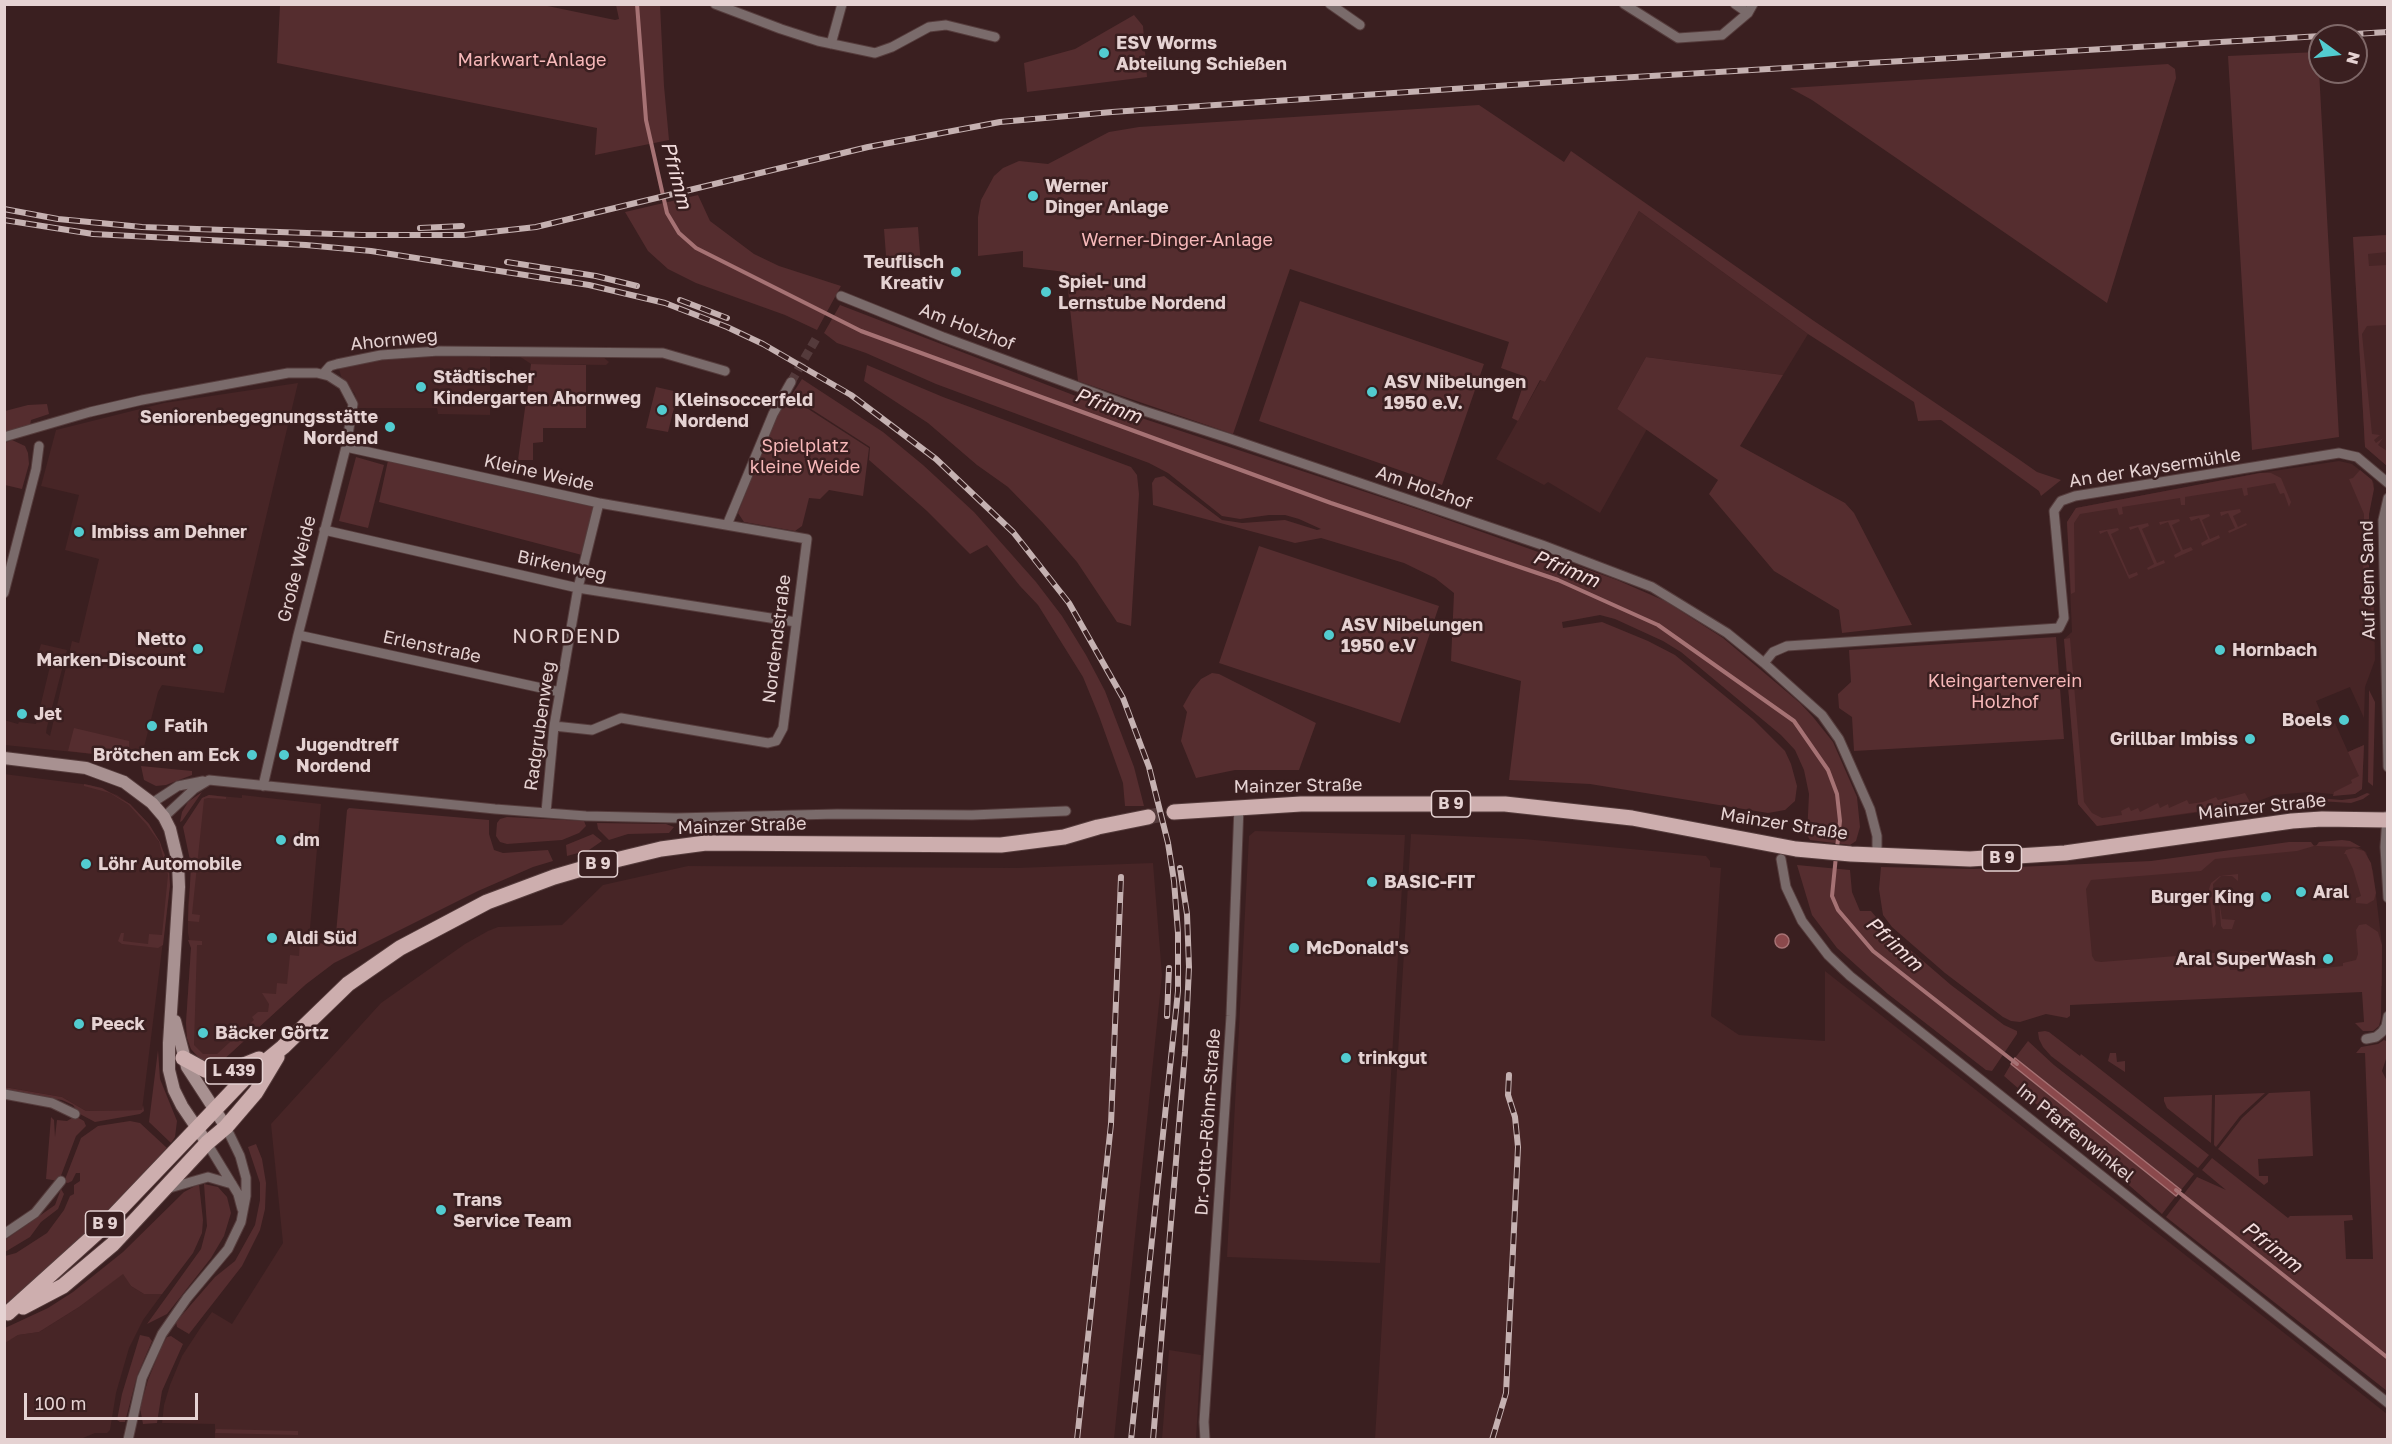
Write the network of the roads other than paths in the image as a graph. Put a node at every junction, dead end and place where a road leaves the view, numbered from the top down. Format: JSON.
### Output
{"nodes":[{"id":1,"x":715,"y":4,"type":"edge"},
{"id":2,"x":842,"y":4,"type":"edge"},
{"id":3,"x":1330,"y":4,"type":"edge"},
{"id":4,"x":1623,"y":4,"type":"edge"},
{"id":5,"x":1735,"y":4,"type":"edge"},
{"id":6,"x":731,"y":8,"type":"edge"},
{"id":7,"x":1751,"y":9,"type":"edge"},
{"id":8,"x":1360,"y":25,"type":"dead end"},
{"id":9,"x":995,"y":37,"type":"dead end"},
{"id":10,"x":831,"y":44,"type":"junction"},
{"id":11,"x":841,"y":296,"type":"dead end"},
{"id":12,"x":725,"y":371,"type":"dead end"},
{"id":13,"x":323,"y":374,"type":"junction"},
{"id":14,"x":791,"y":382,"type":"tunnel mouth"},
{"id":15,"x":4,"y":437,"type":"edge"},
{"id":16,"x":39,"y":446,"type":"dead end"},
{"id":17,"x":346,"y":447,"type":"junction"},
{"id":18,"x":2388,"y":483,"type":"edge"},
{"id":19,"x":2388,"y":498,"type":"edge"},
{"id":20,"x":599,"y":503,"type":"junction"},
{"id":21,"x":727,"y":525,"type":"junction"},
{"id":22,"x":324,"y":530,"type":"junction"},
{"id":23,"x":807,"y":539,"type":"joint"},
{"id":24,"x":578,"y":588,"type":"junction"},
{"id":25,"x":5,"y":592,"type":"edge"},
{"id":26,"x":796,"y":622,"type":"junction"},
{"id":27,"x":297,"y":635,"type":"junction"},
{"id":28,"x":2387,"y":661,"type":"edge"},
{"id":29,"x":1764,"y":663,"type":"junction"},
{"id":30,"x":560,"y":692,"type":"junction"},
{"id":31,"x":554,"y":726,"type":"junction"},
{"id":32,"x":4,"y":758,"type":"edge"},
{"id":33,"x":2388,"y":767,"type":"edge"},
{"id":34,"x":209,"y":780,"type":"junction"},
{"id":35,"x":263,"y":786,"type":"junction"},
{"id":36,"x":152,"y":803,"type":"junction"},
{"id":37,"x":1239,"y":806,"type":"junction"},
{"id":38,"x":1066,"y":811,"type":"dead end"},
{"id":39,"x":1174,"y":812,"type":"tunnel mouth"},
{"id":40,"x":546,"y":813,"type":"junction"},
{"id":41,"x":2388,"y":813,"type":"edge"},
{"id":42,"x":164,"y":817,"type":"junction"},
{"id":43,"x":1148,"y":817,"type":"tunnel mouth"},
{"id":44,"x":2387,"y":820,"type":"edge"},
{"id":45,"x":1781,"y":853,"type":"junction"},
{"id":46,"x":1877,"y":855,"type":"junction"},
{"id":47,"x":2388,"y":898,"type":"edge"},
{"id":48,"x":173,"y":1008,"type":"junction"},
{"id":49,"x":2388,"y":1016,"type":"edge"},
{"id":50,"x":2366,"y":1039,"type":"dead end"},
{"id":51,"x":283,"y":1047,"type":"junction"},
{"id":52,"x":183,"y":1058,"type":"junction"},
{"id":53,"x":4,"y":1094,"type":"edge"},
{"id":54,"x":214,"y":1110,"type":"junction"},
{"id":55,"x":75,"y":1114,"type":"dead end"},
{"id":56,"x":225,"y":1127,"type":"junction"},
{"id":57,"x":195,"y":1128,"type":"junction"},
{"id":58,"x":207,"y":1143,"type":"junction"},
{"id":59,"x":61,"y":1181,"type":"dead end"},
{"id":60,"x":232,"y":1184,"type":"junction"},
{"id":61,"x":164,"y":1190,"type":"junction"},
{"id":62,"x":243,"y":1212,"type":"junction"},
{"id":63,"x":4,"y":1234,"type":"edge"},
{"id":64,"x":6,"y":1314,"type":"edge"},
{"id":65,"x":2388,"y":1403,"type":"edge"},
{"id":66,"x":128,"y":1440,"type":"edge"},
{"id":67,"x":1205,"y":1440,"type":"edge"}],
"edges":[{"from":1,"to":6,"type":"street"},
{"from":2,"to":10,"type":"street"},
{"from":3,"to":8,"type":"street"},
{"from":4,"to":7,"type":"street"},
{"from":5,"to":7,"type":"street"},
{"from":6,"to":10,"type":"street"},
{"from":9,"to":10,"type":"street"},
{"from":11,"to":29,"type":"street","name":"Am Holzhof"},
{"from":12,"to":13,"type":"street","name":"Ahornweg"},
{"from":13,"to":15,"type":"street","name":"Ahornweg"},
{"from":13,"to":17,"type":"street","name":"Große Weide"},
{"from":14,"to":21,"type":"street"},
{"from":16,"to":25,"type":"street"},
{"from":17,"to":20,"type":"street","name":"Kleine Weide"},
{"from":17,"to":22,"type":"street","name":"Große Weide"},
{"from":18,"to":29,"type":"street","name":"An der Kaysermühle"},
{"from":19,"to":28,"type":"street","name":"Auf dem Sand"},
{"from":20,"to":21,"type":"street","name":"Kleine Weide"},
{"from":20,"to":24,"type":"street","name":"Radgrubenweg"},
{"from":21,"to":23,"type":"street","name":"Kleine Weide"},
{"from":22,"to":24,"type":"street","name":"Birkenweg"},
{"from":22,"to":27,"type":"street","name":"Große Weide"},
{"from":23,"to":26,"type":"street","name":"Nordendstraße"},
{"from":24,"to":26,"type":"street","name":"Birkenweg"},
{"from":24,"to":30,"type":"street","name":"Radgrubenweg"},
{"from":26,"to":31,"type":"street","name":"Nordendstraße"},
{"from":27,"to":30,"type":"street","name":"Erlenstraße"},
{"from":27,"to":35,"type":"street","name":"Große Weide"},
{"from":28,"to":33,"type":"street","name":"Auf dem Sand"},
{"from":29,"to":46,"type":"street","name":"Am Holzhof"},
{"from":30,"to":31,"type":"street","name":"Radgrubenweg"},
{"from":31,"to":40,"type":"street","name":"Radgrubenweg"},
{"from":32,"to":36,"type":"main road","number":"L 439"},
{"from":34,"to":35,"type":"street","name":"Mainzer Straße"},
{"from":34,"to":36,"type":"street","name":"Mainzer Straße"},
{"from":34,"to":42,"type":"street"},
{"from":35,"to":40,"type":"street","name":"Mainzer Straße"},
{"from":36,"to":42,"type":"main road","number":"L 439"},
{"from":37,"to":39,"type":"main road","name":"Mainzer Straße","number":"B 9"},
{"from":37,"to":45,"type":"main road","name":"Mainzer Straße","number":"B 9"},
{"from":37,"to":67,"type":"street","name":"Dr.-Otto-Röhm-Straße"},
{"from":38,"to":40,"type":"street","name":"Mainzer Straße"},
{"from":41,"to":44,"type":"street"},
{"from":42,"to":48,"type":"main road","number":"L 439"},
{"from":43,"to":51,"type":"main road","name":"Mainzer Straße","number":"B 9"},
{"from":44,"to":46,"type":"main road","name":"Mainzer Straße","number":"B 9"},
{"from":44,"to":47,"type":"street"},
{"from":45,"to":46,"type":"main road","name":"Mainzer Straße","number":"B 9"},
{"from":45,"to":65,"type":"street","name":"Im Pfaffenwinkel"},
{"from":48,"to":52,"type":"main road","number":"L 439"},
{"from":48,"to":57,"type":"main road","number":"L 439"},
{"from":49,"to":50,"type":"street"},
{"from":51,"to":52,"type":"main road","number":"L 439"},
{"from":51,"to":54,"type":"main road","name":"Mainzer Straße","number":"B 9"},
{"from":51,"to":56,"type":"main road","name":"Mainzer Straße","number":"B 9"},
{"from":52,"to":54,"type":"main road","number":"L 439"},
{"from":53,"to":55,"type":"street"},
{"from":54,"to":56,"type":"main road","number":"L 439"},
{"from":54,"to":57,"type":"main road","name":"Mainzer Straße","number":"B 9"},
{"from":56,"to":58,"type":"main road","name":"Mainzer Straße","number":"B 9"},
{"from":56,"to":62,"type":"street"},
{"from":57,"to":58,"type":"main road","number":"L 439"},
{"from":57,"to":64,"type":"main road","name":"Mainzer Straße","number":"B 9"},
{"from":58,"to":60,"type":"street"},
{"from":58,"to":61,"type":"main road","name":"Mainzer Straße","number":"B 9"},
{"from":59,"to":63,"type":"street"},
{"from":60,"to":61,"type":"street"},
{"from":60,"to":62,"type":"street"},
{"from":61,"to":64,"type":"main road","name":"Mainzer Straße","number":"B 9"},
{"from":62,"to":66,"type":"street"}]}
